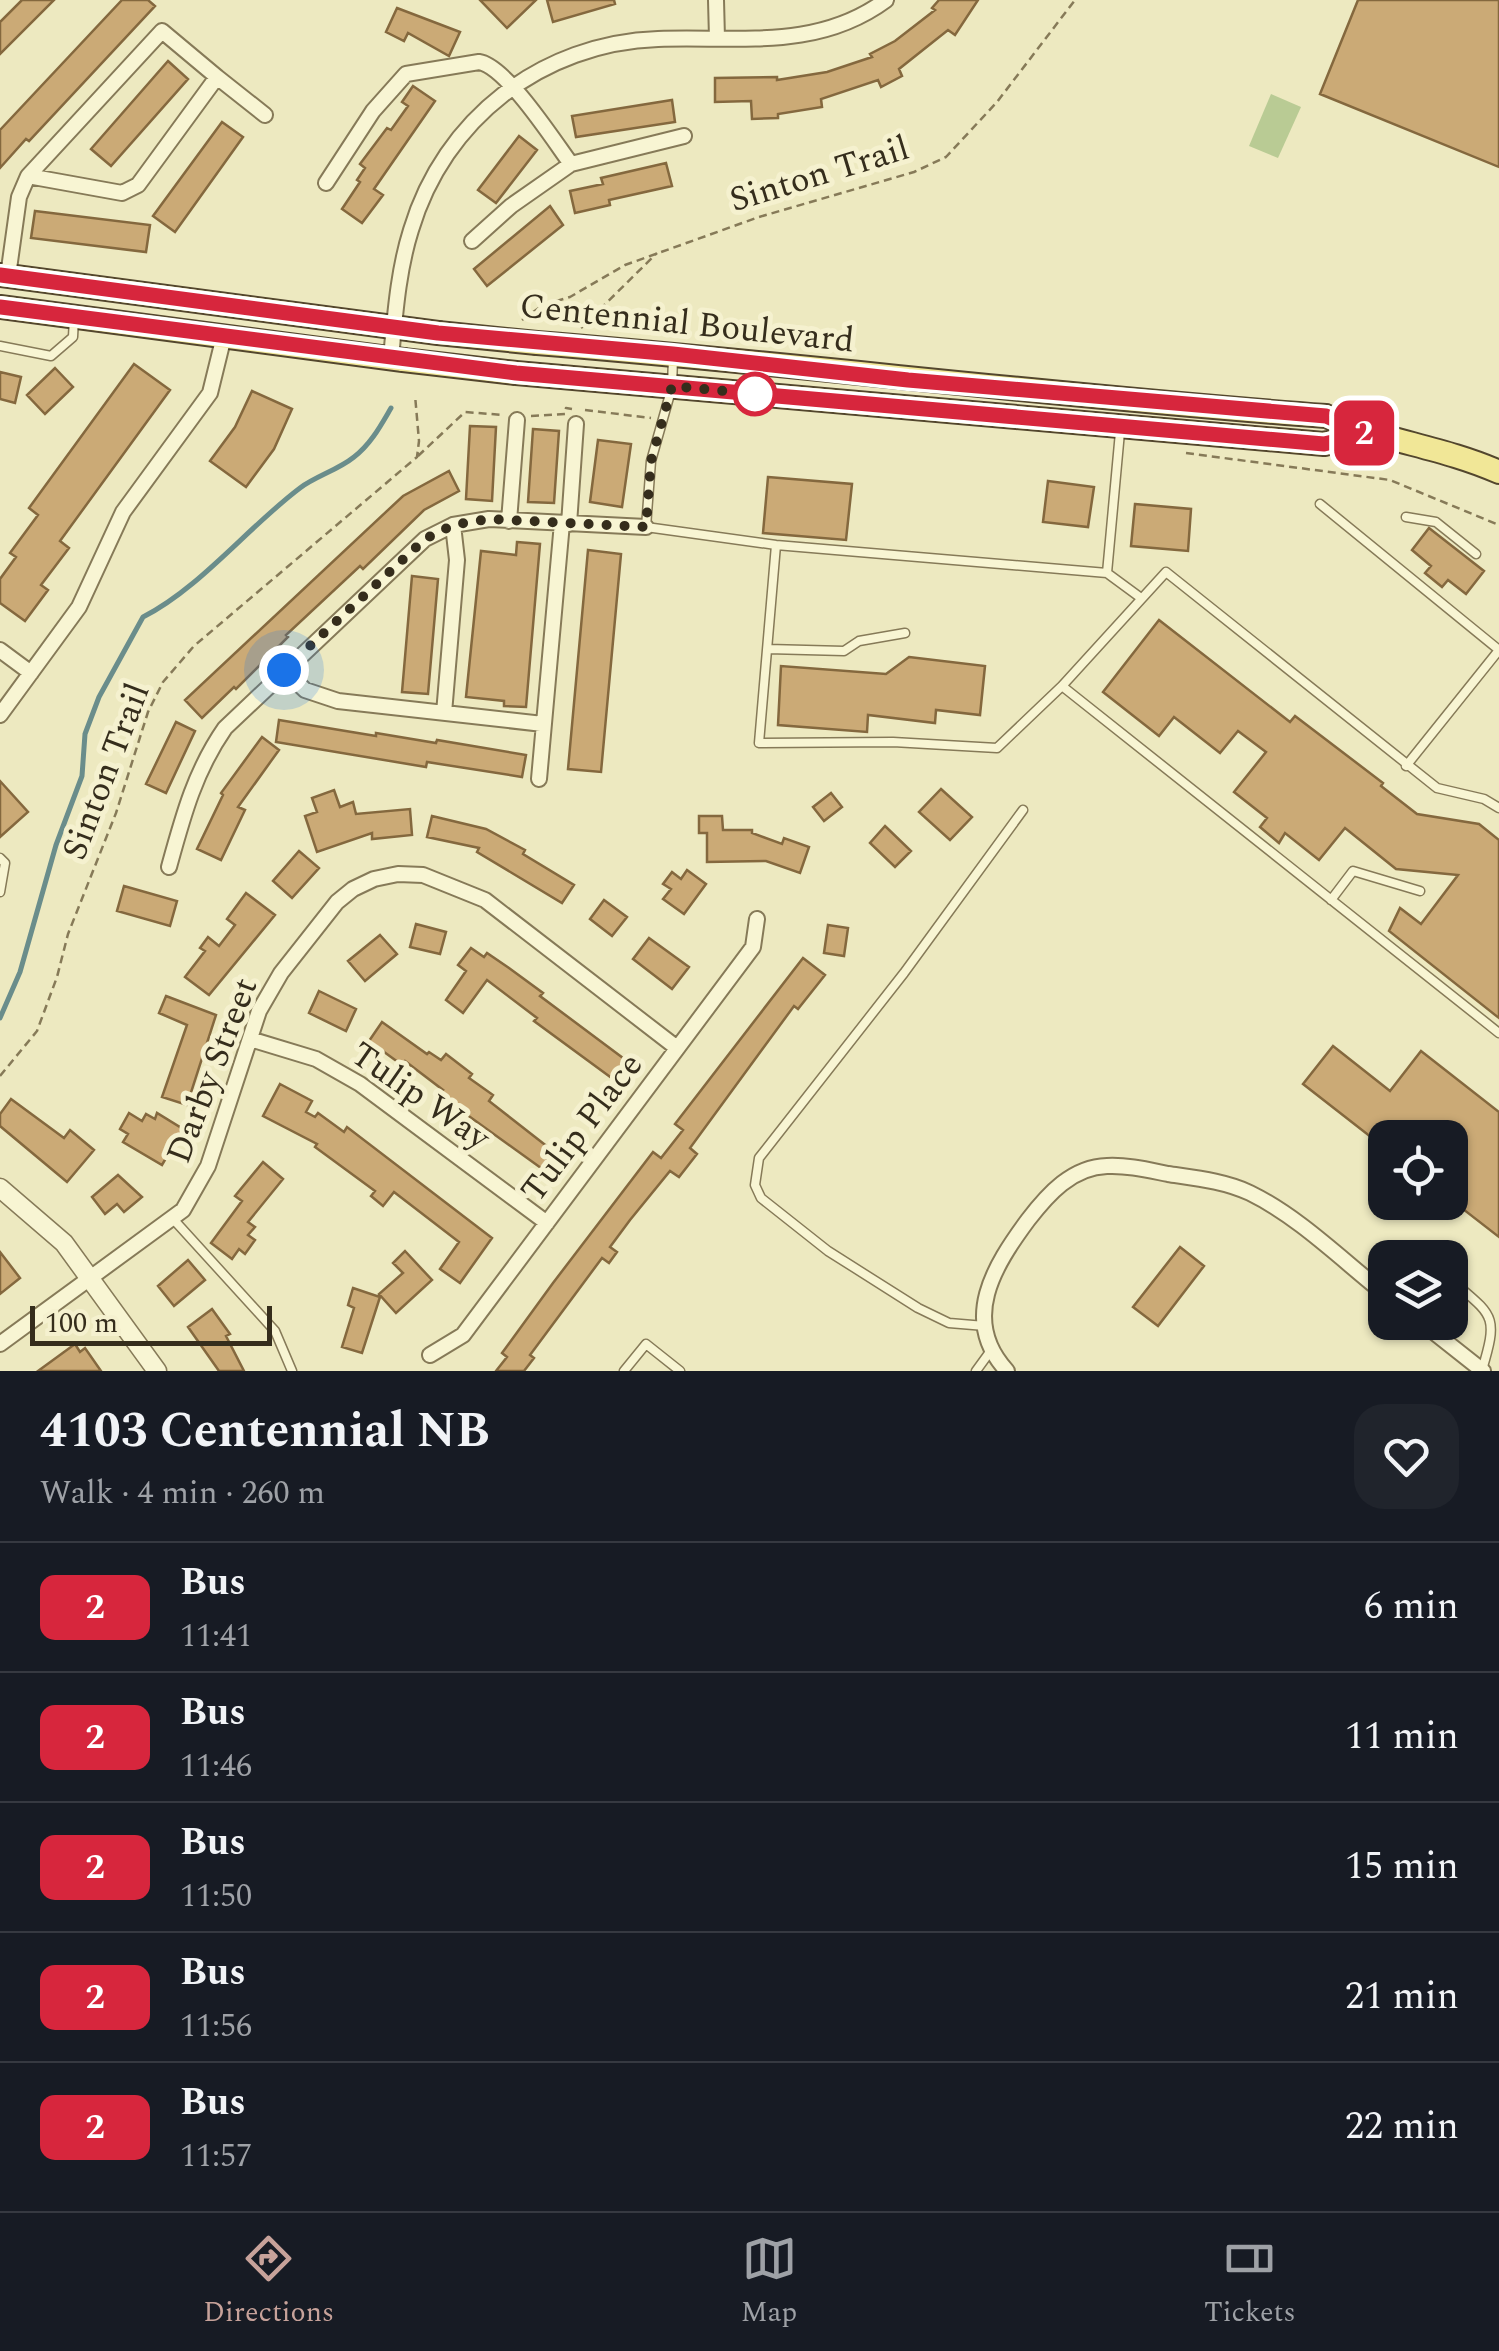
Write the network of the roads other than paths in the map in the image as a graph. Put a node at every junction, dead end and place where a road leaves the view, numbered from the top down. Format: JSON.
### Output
{"nodes":[{"id":1,"x":716,"y":0,"type":"edge"},
{"id":2,"x":886,"y":0,"type":"edge"},
{"id":3,"x":717,"y":38,"type":"junction"},
{"id":4,"x":217,"y":77,"type":"junction"},
{"id":5,"x":511,"y":86,"type":"junction"},
{"id":6,"x":265,"y":115,"type":"dead end"},
{"id":7,"x":684,"y":136,"type":"dead end"},
{"id":8,"x":572,"y":164,"type":"junction"},
{"id":9,"x":28,"y":176,"type":"junction"},
{"id":10,"x":326,"y":182,"type":"dead end"},
{"id":11,"x":472,"y":241,"type":"dead end"},
{"id":12,"x":4,"y":275,"type":"edge"},
{"id":13,"x":0,"y":307,"type":"edge"},
{"id":14,"x":74,"y":317,"type":"junction"},
{"id":15,"x":394,"y":328,"type":"junction"},
{"id":16,"x":224,"y":336,"type":"junction"},
{"id":17,"x":0,"y":346,"type":"edge"},
{"id":18,"x":673,"y":354,"type":"junction"},
{"id":19,"x":397,"y":359,"type":"junction"},
{"id":20,"x":672,"y":386,"type":"junction"},
{"id":21,"x":518,"y":417,"type":"road end"},
{"id":22,"x":576,"y":424,"type":"dead end"},
{"id":23,"x":1121,"y":427,"type":"junction"},
{"id":24,"x":1366,"y":434,"type":"junction"},
{"id":25,"x":1499,"y":472,"type":"edge"},
{"id":26,"x":1320,"y":504,"type":"dead end"},
{"id":27,"x":1406,"y":517,"type":"dead end"},
{"id":28,"x":509,"y":520,"type":"junction"},
{"id":29,"x":566,"y":524,"type":"junction"},
{"id":30,"x":453,"y":525,"type":"junction"},
{"id":31,"x":646,"y":527,"type":"junction"},
{"id":32,"x":776,"y":544,"type":"junction"},
{"id":33,"x":1476,"y":554,"type":"dead end"},
{"id":34,"x":1107,"y":573,"type":"junction"},
{"id":35,"x":1140,"y":598,"type":"junction"},
{"id":36,"x":905,"y":633,"type":"dead end"},
{"id":37,"x":768,"y":649,"type":"junction"},
{"id":38,"x":0,"y":650,"type":"edge"},
{"id":39,"x":284,"y":670,"type":"junction"},
{"id":40,"x":31,"y":673,"type":"junction"},
{"id":41,"x":1062,"y":686,"type":"junction"},
{"id":42,"x":444,"y":713,"type":"junction"},
{"id":43,"x":0,"y":714,"type":"edge"},
{"id":44,"x":543,"y":724,"type":"junction"},
{"id":45,"x":1406,"y":766,"type":"junction"},
{"id":46,"x":539,"y":779,"type":"dead end"},
{"id":47,"x":1499,"y":808,"type":"edge"},
{"id":48,"x":1023,"y":810,"type":"dead end"},
{"id":49,"x":0,"y":858,"type":"edge"},
{"id":50,"x":169,"y":866,"type":"dead end"},
{"id":51,"x":1420,"y":891,"type":"dead end"},
{"id":52,"x":0,"y":892,"type":"edge"},
{"id":53,"x":1331,"y":900,"type":"junction"},
{"id":54,"x":758,"y":919,"type":"dead end"},
{"id":55,"x":1499,"y":1033,"type":"edge"},
{"id":56,"x":250,"y":1039,"type":"junction"},
{"id":57,"x":677,"y":1048,"type":"junction"},
{"id":58,"x":0,"y":1188,"type":"edge"},
{"id":59,"x":174,"y":1220,"type":"junction"},
{"id":60,"x":547,"y":1224,"type":"junction"},
{"id":61,"x":91,"y":1278,"type":"junction"},
{"id":62,"x":1368,"y":1281,"type":"edge"},
{"id":63,"x":1468,"y":1295,"type":"edge"},
{"id":64,"x":985,"y":1326,"type":"junction"},
{"id":65,"x":1443,"y":1340,"type":"edge"},
{"id":66,"x":0,"y":1344,"type":"edge"},
{"id":67,"x":992,"y":1349,"type":"junction"},
{"id":68,"x":430,"y":1355,"type":"dead end"},
{"id":69,"x":157,"y":1371,"type":"edge"},
{"id":70,"x":292,"y":1371,"type":"edge"},
{"id":71,"x":624,"y":1371,"type":"edge"},
{"id":72,"x":680,"y":1371,"type":"edge"},
{"id":73,"x":976,"y":1371,"type":"edge"},
{"id":74,"x":1007,"y":1371,"type":"edge"},
{"id":75,"x":1482,"y":1371,"type":"edge"}],
"edges":[{"from":1,"to":3,"type":"street"},
{"from":2,"to":3,"type":"street"},
{"from":3,"to":5,"type":"street"},
{"from":4,"to":6,"type":"street"},
{"from":4,"to":9,"type":"street"},
{"from":4,"to":9,"type":"street"},
{"from":5,"to":8,"type":"street"},
{"from":5,"to":10,"type":"street"},
{"from":5,"to":15,"type":"street"},
{"from":7,"to":8,"type":"street"},
{"from":8,"to":11,"type":"street"},
{"from":9,"to":12,"type":"street"},
{"from":12,"to":15,"type":"main road","name":"Centennial Boulevard"},
{"from":13,"to":14,"type":"main road","name":"Centennial Boulevard"},
{"from":14,"to":16,"type":"main road","name":"Centennial Boulevard"},
{"from":14,"to":17,"type":"lane"},
{"from":15,"to":18,"type":"main road","name":"Centennial Boulevard","bridge":true},
{"from":15,"to":19,"type":"street"},
{"from":16,"to":19,"type":"main road","name":"Centennial Boulevard"},
{"from":16,"to":40,"type":"street"},
{"from":18,"to":20,"type":"lane"},
{"from":18,"to":24,"type":"main road","name":"Centennial Boulevard"},
{"from":19,"to":20,"type":"main road","name":"Centennial Boulevard","bridge":true},
{"from":20,"to":23,"type":"main road","name":"Centennial Boulevard"},
{"from":20,"to":31,"type":"lane"},
{"from":21,"to":28,"type":"street"},
{"from":22,"to":29,"type":"street"},
{"from":23,"to":24,"type":"main road","name":"Centennial Boulevard"},
{"from":23,"to":34,"type":"lane"},
{"from":24,"to":25,"type":"main road","name":"Centennial Boulevard"},
{"from":26,"to":45,"type":"lane"},
{"from":27,"to":33,"type":"lane"},
{"from":28,"to":29,"type":"street"},
{"from":28,"to":30,"type":"street"},
{"from":29,"to":31,"type":"street"},
{"from":29,"to":44,"type":"street"},
{"from":30,"to":39,"type":"street"},
{"from":30,"to":42,"type":"street"},
{"from":31,"to":32,"type":"lane"},
{"from":32,"to":34,"type":"lane"},
{"from":32,"to":37,"type":"lane"},
{"from":34,"to":35,"type":"lane"},
{"from":35,"to":41,"type":"lane"},
{"from":35,"to":45,"type":"lane"},
{"from":36,"to":37,"type":"lane"},
{"from":37,"to":41,"type":"lane"},
{"from":38,"to":40,"type":"street"},
{"from":39,"to":42,"type":"street"},
{"from":39,"to":50,"type":"street"},
{"from":40,"to":43,"type":"street"},
{"from":41,"to":53,"type":"lane"},
{"from":42,"to":44,"type":"street"},
{"from":44,"to":46,"type":"street"},
{"from":45,"to":47,"type":"lane"},
{"from":48,"to":64,"type":"lane"},
{"from":49,"to":52,"type":"lane"},
{"from":51,"to":53,"type":"lane"},
{"from":53,"to":55,"type":"lane"},
{"from":54,"to":57,"type":"street","name":"Tulip Place"},
{"from":56,"to":57,"type":"street","name":"Darby Street"},
{"from":56,"to":59,"type":"street","name":"Darby Street"},
{"from":56,"to":60,"type":"street","name":"Tulip Way"},
{"from":57,"to":60,"type":"street","name":"Tulip Place"},
{"from":58,"to":61,"type":"street"},
{"from":59,"to":61,"type":"street","name":"Darby Street"},
{"from":59,"to":70,"type":"lane"},
{"from":60,"to":68,"type":"street","name":"Tulip Place"},
{"from":61,"to":66,"type":"street","name":"Darby Street"},
{"from":61,"to":69,"type":"street"},
{"from":62,"to":64,"type":"street"},
{"from":63,"to":75,"type":"lane"},
{"from":64,"to":67,"type":"street"},
{"from":65,"to":75,"type":"street"},
{"from":67,"to":73,"type":"lane"},
{"from":67,"to":74,"type":"street"},
{"from":71,"to":72,"type":"lane"}]}
